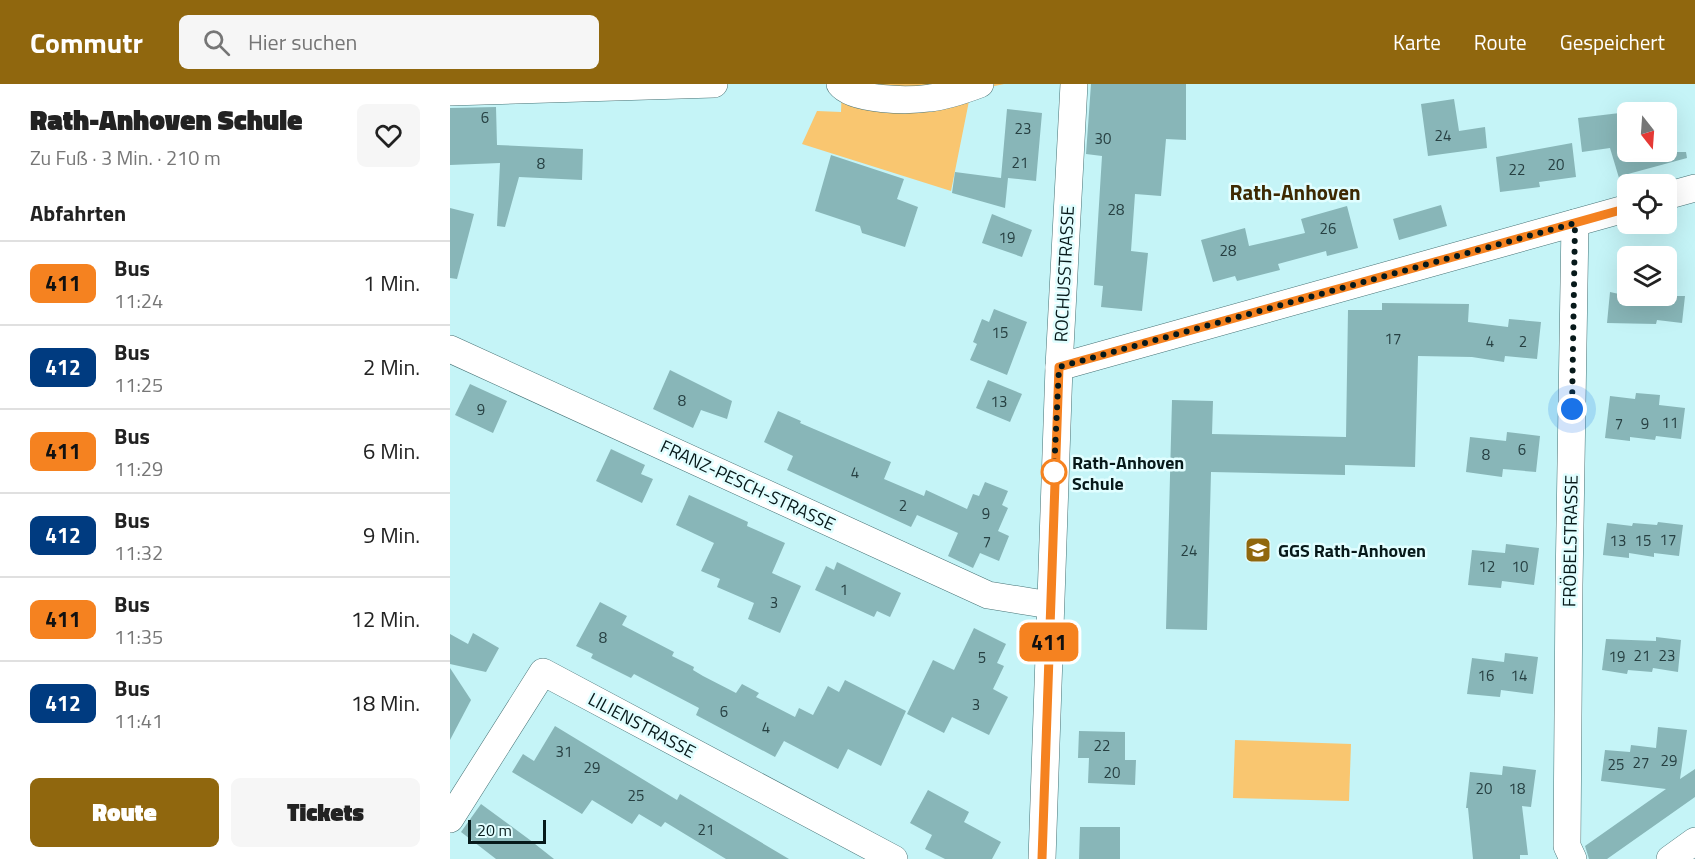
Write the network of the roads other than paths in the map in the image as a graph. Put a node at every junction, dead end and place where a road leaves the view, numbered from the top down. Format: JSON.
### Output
{"nodes":[{"id":1,"x":714,"y":84,"type":"edge"},
{"id":2,"x":840,"y":84,"type":"edge"},
{"id":3,"x":980,"y":84,"type":"edge"},
{"id":4,"x":1074,"y":84,"type":"edge"},
{"id":5,"x":450,"y":92,"type":"edge"},
{"id":6,"x":1695,"y":188,"type":"edge"},
{"id":7,"x":1677,"y":193,"type":"edge"},
{"id":8,"x":1617,"y":211,"type":"edge"},
{"id":9,"x":1575,"y":223,"type":"junction"},
{"id":10,"x":450,"y":349,"type":"edge"},
{"id":11,"x":1059,"y":367,"type":"junction"},
{"id":12,"x":1050,"y":605,"type":"junction"},
{"id":13,"x":450,"y":819,"type":"edge"},
{"id":14,"x":1695,"y":841,"type":"edge"},
{"id":15,"x":894,"y":859,"type":"edge"},
{"id":16,"x":1042,"y":859,"type":"edge"},
{"id":17,"x":1573,"y":859,"type":"edge"},
{"id":18,"x":1670,"y":859,"type":"edge"}],
"edges":[{"from":1,"to":5,"type":"street"},
{"from":2,"to":3,"type":"street"},
{"from":4,"to":11,"type":"street","name":"ROCHUSSTRASSE"},
{"from":6,"to":7,"type":"street"},
{"from":8,"to":9,"type":"street"},
{"from":9,"to":11,"type":"street"},
{"from":9,"to":17,"type":"street","name":"FRÖBELSTRASSE"},
{"from":10,"to":12,"type":"street","name":"FRANZ-PESCH-STRASSE"},
{"from":11,"to":12,"type":"street","name":"ROCHUSSTRASSE"},
{"from":12,"to":16,"type":"street","name":"ROCHUSSTRASSE"},
{"from":13,"to":15,"type":"street","name":"LILIENSTRASSE"},
{"from":14,"to":18,"type":"street"}]}
